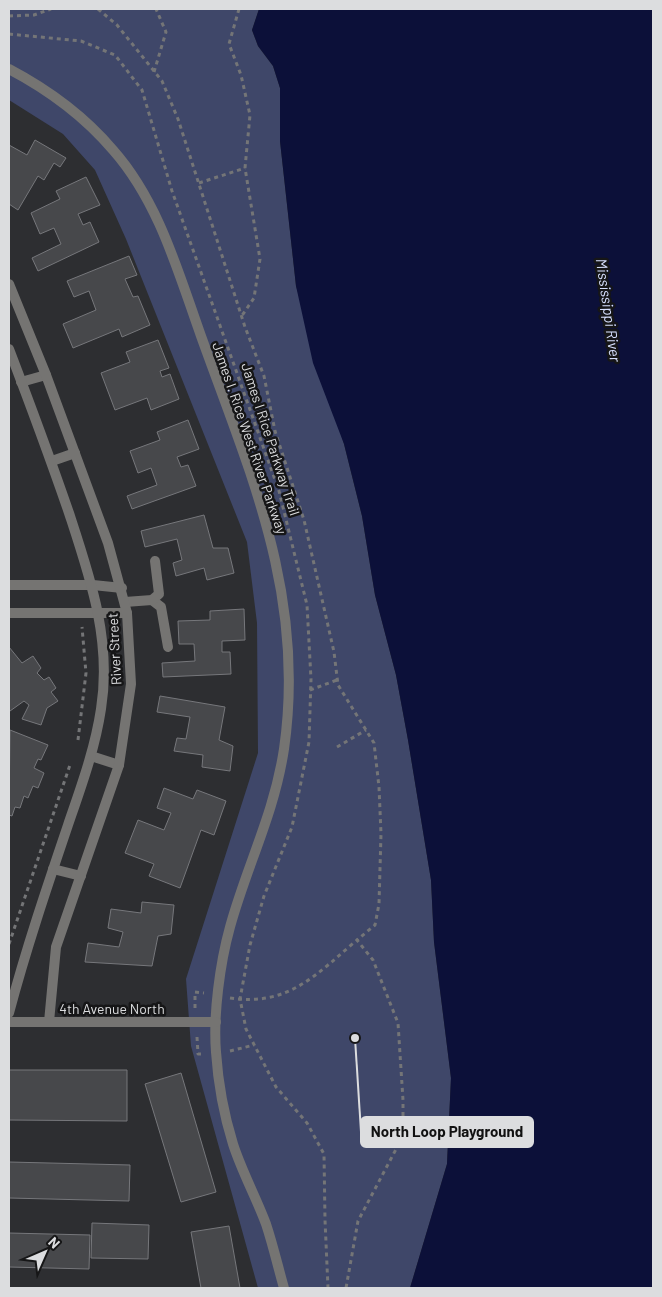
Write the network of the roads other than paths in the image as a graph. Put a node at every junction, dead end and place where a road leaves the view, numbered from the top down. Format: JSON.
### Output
{"nodes":[{"id":1,"x":9,"y":69,"type":"edge"},
{"id":2,"x":9,"y":284,"type":"edge"},
{"id":3,"x":9,"y":350,"type":"edge"},
{"id":4,"x":46,"y":375,"type":"junction"},
{"id":5,"x":21,"y":382,"type":"junction"},
{"id":6,"x":75,"y":453,"type":"junction"},
{"id":7,"x":52,"y":461,"type":"junction"},
{"id":8,"x":155,"y":562,"type":"dead end"},
{"id":9,"x":9,"y":585,"type":"edge"},
{"id":10,"x":93,"y":585,"type":"junction"},
{"id":11,"x":122,"y":588,"type":"junction"},
{"id":12,"x":152,"y":600,"type":"junction"},
{"id":13,"x":125,"y":602,"type":"junction"},
{"id":14,"x":9,"y":612,"type":"edge"},
{"id":15,"x":99,"y":612,"type":"junction"},
{"id":16,"x":127,"y":613,"type":"junction"},
{"id":17,"x":168,"y":647,"type":"dead end"},
{"id":18,"x":91,"y":756,"type":"junction"},
{"id":19,"x":119,"y":765,"type":"junction"},
{"id":20,"x":54,"y":869,"type":"junction"},
{"id":21,"x":81,"y":876,"type":"junction"},
{"id":22,"x":9,"y":1012,"type":"edge"},
{"id":23,"x":9,"y":1022,"type":"edge"},
{"id":24,"x":48,"y":1022,"type":"junction"},
{"id":25,"x":216,"y":1022,"type":"junction"},
{"id":26,"x":284,"y":1288,"type":"edge"}],
"edges":[{"from":1,"to":25,"type":"street","name":"James I. Rice West River Parkway"},
{"from":2,"to":4,"type":"street","name":"River Street"},
{"from":3,"to":5,"type":"street","name":"River Street"},
{"from":4,"to":5,"type":"street"},
{"from":4,"to":6,"type":"street","name":"River Street"},
{"from":5,"to":7,"type":"street","name":"River Street"},
{"from":6,"to":7,"type":"street"},
{"from":6,"to":11,"type":"street","name":"River Street"},
{"from":7,"to":10,"type":"street","name":"River Street"},
{"from":8,"to":12,"type":"street"},
{"from":9,"to":10,"type":"street"},
{"from":10,"to":11,"type":"street"},
{"from":10,"to":15,"type":"street","name":"River Street"},
{"from":11,"to":13,"type":"street","name":"River Street"},
{"from":12,"to":13,"type":"street"},
{"from":12,"to":17,"type":"street"},
{"from":13,"to":16,"type":"street","name":"River Street"},
{"from":14,"to":15,"type":"street"},
{"from":15,"to":16,"type":"street"},
{"from":15,"to":18,"type":"street","name":"River Street"},
{"from":16,"to":19,"type":"street","name":"River Street"},
{"from":18,"to":19,"type":"street"},
{"from":18,"to":20,"type":"street","name":"River Street"},
{"from":19,"to":21,"type":"street","name":"River Street"},
{"from":20,"to":21,"type":"street"},
{"from":20,"to":22,"type":"street","name":"River Street"},
{"from":21,"to":24,"type":"street","name":"River Street"},
{"from":23,"to":24,"type":"street","name":"4th Avenue North"},
{"from":24,"to":25,"type":"street","name":"4th Avenue North"},
{"from":25,"to":26,"type":"street","name":"James I. Rice West River Parkway"}]}
